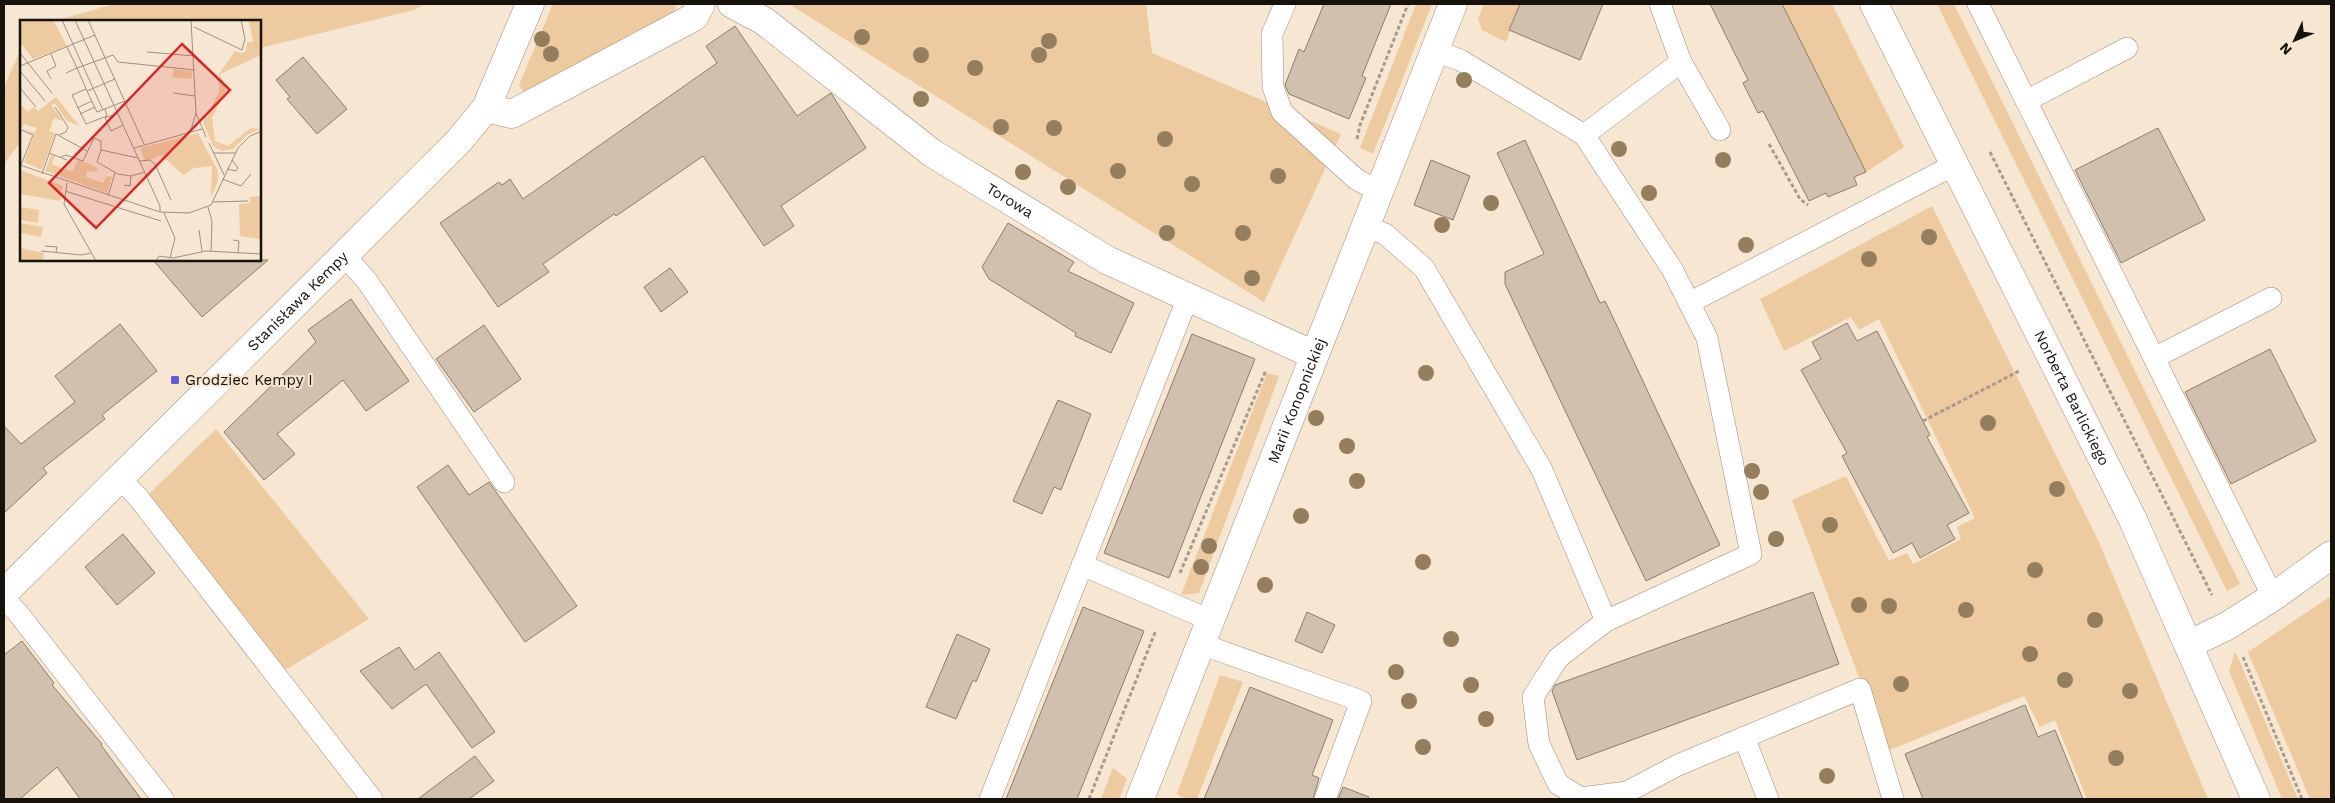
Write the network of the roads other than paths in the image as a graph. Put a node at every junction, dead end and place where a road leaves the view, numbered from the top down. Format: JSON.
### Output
{"nodes":[{"id":1,"x":530,"y":4,"type":"edge"},
{"id":2,"x":701,"y":4,"type":"edge"},
{"id":3,"x":732,"y":4,"type":"edge"},
{"id":4,"x":1285,"y":4,"type":"edge"},
{"id":5,"x":1453,"y":4,"type":"edge"},
{"id":6,"x":1660,"y":4,"type":"edge"},
{"id":7,"x":1874,"y":4,"type":"edge"},
{"id":8,"x":1978,"y":4,"type":"edge"},
{"id":9,"x":2127,"y":48,"type":"dead end"},
{"id":10,"x":1435,"y":51,"type":"junction"},
{"id":11,"x":1681,"y":62,"type":"junction"},
{"id":12,"x":2026,"y":101,"type":"junction"},
{"id":13,"x":486,"y":108,"type":"junction"},
{"id":14,"x":1720,"y":130,"type":"dead end"},
{"id":15,"x":1584,"y":135,"type":"junction"},
{"id":16,"x":1954,"y":165,"type":"junction"},
{"id":17,"x":1380,"y":192,"type":"junction"},
{"id":18,"x":1367,"y":227,"type":"junction"},
{"id":19,"x":345,"y":256,"type":"junction"},
{"id":20,"x":1188,"y":298,"type":"junction"},
{"id":21,"x":2271,"y":298,"type":"dead end"},
{"id":22,"x":1689,"y":303,"type":"junction"},
{"id":23,"x":1314,"y":355,"type":"junction"},
{"id":24,"x":2154,"y":358,"type":"junction"},
{"id":25,"x":119,"y":478,"type":"junction"},
{"id":26,"x":504,"y":482,"type":"dead end"},
{"id":27,"x":2331,"y":555,"type":"edge"},
{"id":28,"x":1082,"y":565,"type":"junction"},
{"id":29,"x":4,"y":593,"type":"edge"},
{"id":30,"x":2273,"y":597,"type":"junction"},
{"id":31,"x":4,"y":599,"type":"edge"},
{"id":32,"x":1606,"y":621,"type":"junction"},
{"id":33,"x":1206,"y":632,"type":"junction"},
{"id":34,"x":2190,"y":644,"type":"junction"},
{"id":35,"x":1744,"y":738,"type":"junction"},
{"id":36,"x":1146,"y":797,"type":"edge"},
{"id":37,"x":163,"y":799,"type":"edge"},
{"id":38,"x":372,"y":799,"type":"edge"},
{"id":39,"x":990,"y":799,"type":"edge"},
{"id":40,"x":1325,"y":799,"type":"edge"},
{"id":41,"x":1768,"y":799,"type":"edge"},
{"id":42,"x":1893,"y":799,"type":"edge"},
{"id":43,"x":2256,"y":799,"type":"edge"}],
"edges":[{"from":1,"to":13,"type":"street","name":"Stanisława Kempy"},
{"from":2,"to":13,"type":"street"},
{"from":3,"to":20,"type":"street","name":"Torowa"},
{"from":4,"to":17,"type":"lane"},
{"from":5,"to":10,"type":"street","name":"Marii Konopnickiej"},
{"from":6,"to":11,"type":"lane"},
{"from":7,"to":16,"type":"street","name":"Norberta Barlickiego"},
{"from":8,"to":12,"type":"lane"},
{"from":9,"to":12,"type":"lane"},
{"from":10,"to":15,"type":"lane"},
{"from":10,"to":17,"type":"street","name":"Marii Konopnickiej"},
{"from":11,"to":14,"type":"lane"},
{"from":11,"to":15,"type":"lane"},
{"from":12,"to":24,"type":"lane"},
{"from":13,"to":19,"type":"street","name":"Stanisława Kempy"},
{"from":15,"to":22,"type":"lane"},
{"from":16,"to":22,"type":"lane"},
{"from":16,"to":34,"type":"street","name":"Norberta Barlickiego"},
{"from":17,"to":18,"type":"street","name":"Marii Konopnickiej"},
{"from":18,"to":23,"type":"street","name":"Marii Konopnickiej"},
{"from":18,"to":32,"type":"lane"},
{"from":19,"to":25,"type":"street","name":"Stanisława Kempy"},
{"from":19,"to":26,"type":"lane"},
{"from":20,"to":23,"type":"street","name":"Torowa"},
{"from":20,"to":28,"type":"lane"},
{"from":21,"to":24,"type":"lane"},
{"from":22,"to":32,"type":"lane"},
{"from":23,"to":33,"type":"street","name":"Marii Konopnickiej"},
{"from":24,"to":30,"type":"lane"},
{"from":25,"to":29,"type":"street","name":"Stanisława Kempy"},
{"from":25,"to":38,"type":"lane"},
{"from":27,"to":30,"type":"street"},
{"from":28,"to":33,"type":"lane"},
{"from":28,"to":39,"type":"lane"},
{"from":30,"to":34,"type":"street"},
{"from":31,"to":37,"type":"lane"},
{"from":32,"to":35,"type":"lane"},
{"from":33,"to":36,"type":"street","name":"Marii Konopnickiej"},
{"from":33,"to":40,"type":"lane"},
{"from":34,"to":43,"type":"street","name":"Norberta Barlickiego"},
{"from":35,"to":41,"type":"lane"},
{"from":35,"to":42,"type":"lane"}]}
